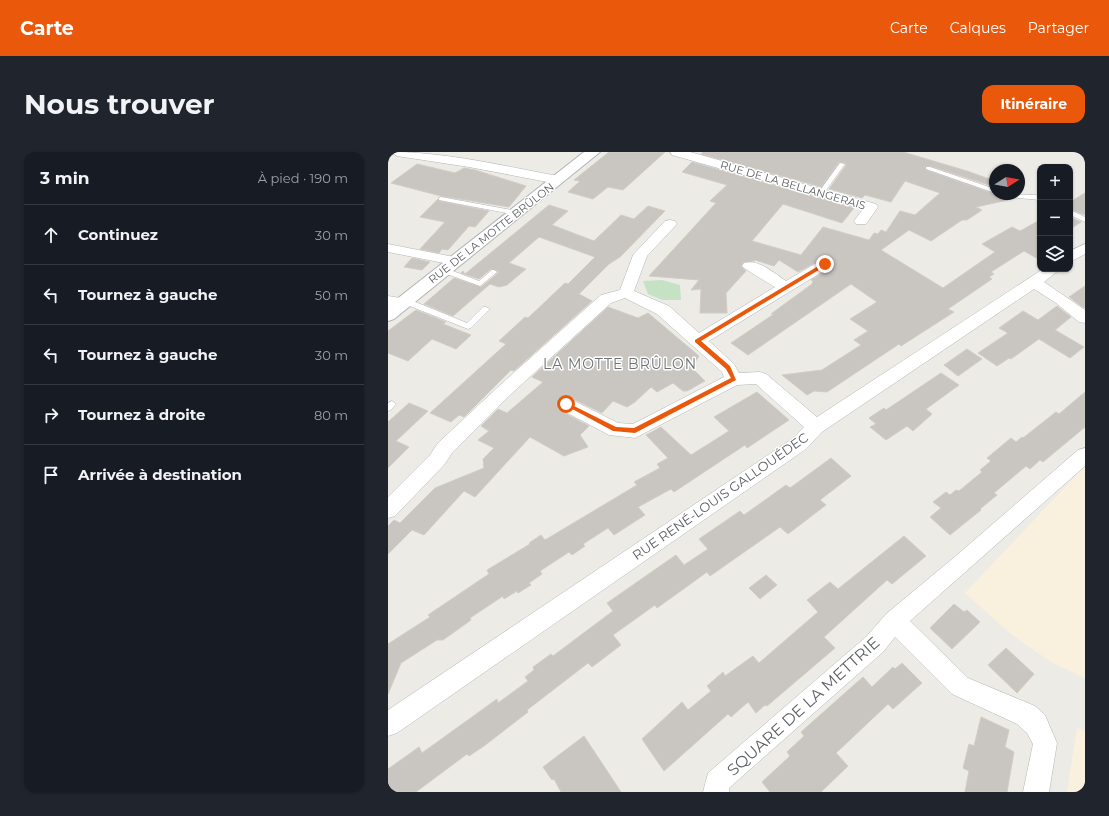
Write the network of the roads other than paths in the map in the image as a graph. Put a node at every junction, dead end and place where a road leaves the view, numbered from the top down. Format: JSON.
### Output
{"nodes":[{"id":1,"x":397,"y":152,"type":"edge"},
{"id":2,"x":593,"y":152,"type":"edge"},
{"id":3,"x":676,"y":152,"type":"edge"},
{"id":4,"x":842,"y":164,"type":"dead end"},
{"id":5,"x":928,"y":168,"type":"dead end"},
{"id":6,"x":558,"y":180,"type":"junction"},
{"id":7,"x":989,"y":189,"type":"edge"},
{"id":8,"x":822,"y":192,"type":"junction"},
{"id":9,"x":1025,"y":195,"type":"edge"},
{"id":10,"x":1037,"y":197,"type":"edge"},
{"id":11,"x":441,"y":199,"type":"dead end"},
{"id":12,"x":517,"y":213,"type":"junction"},
{"id":13,"x":1073,"y":214,"type":"edge"},
{"id":14,"x":1085,"y":220,"type":"edge"},
{"id":15,"x":861,"y":221,"type":"dead end"},
{"id":16,"x":670,"y":224,"type":"dead end"},
{"id":17,"x":388,"y":248,"type":"edge"},
{"id":18,"x":1085,"y":248,"type":"edge"},
{"id":19,"x":1073,"y":256,"type":"edge"},
{"id":20,"x":825,"y":264,"type":"dead end"},
{"id":21,"x":449,"y":266,"type":"junction"},
{"id":22,"x":749,"y":266,"type":"dead end"},
{"id":23,"x":494,"y":272,"type":"dead end"},
{"id":24,"x":1049,"y":272,"type":"edge"},
{"id":25,"x":1034,"y":282,"type":"junction"},
{"id":26,"x":785,"y":287,"type":"junction"},
{"id":27,"x":626,"y":293,"type":"junction"},
{"id":28,"x":398,"y":302,"type":"edge"},
{"id":29,"x":486,"y":309,"type":"dead end"},
{"id":30,"x":388,"y":315,"type":"edge"},
{"id":31,"x":1085,"y":318,"type":"edge"},
{"id":32,"x":697,"y":341,"type":"junction"},
{"id":33,"x":734,"y":379,"type":"junction"},
{"id":34,"x":566,"y":404,"type":"dead end"},
{"id":35,"x":816,"y":427,"type":"junction"},
{"id":36,"x":1085,"y":455,"type":"edge"},
{"id":37,"x":388,"y":510,"type":"edge"},
{"id":38,"x":894,"y":620,"type":"junction"},
{"id":39,"x":388,"y":724,"type":"edge"},
{"id":40,"x":716,"y":792,"type":"edge"},
{"id":41,"x":1036,"y":792,"type":"edge"}],
"edges":[{"from":1,"to":6,"type":"street"},
{"from":2,"to":6,"type":"street","name":"RUE DE LA MOTTE BRÛLON"},
{"from":3,"to":8,"type":"street","name":"RUE DE LA BELLANGERAIS"},
{"from":4,"to":8,"type":"lane"},
{"from":5,"to":7,"type":"lane"},
{"from":6,"to":12,"type":"street","name":"RUE DE LA MOTTE BRÛLON"},
{"from":8,"to":15,"type":"street","name":"RUE DE LA BELLANGERAIS"},
{"from":9,"to":10,"type":"lane"},
{"from":11,"to":12,"type":"lane"},
{"from":12,"to":21,"type":"street","name":"RUE DE LA MOTTE BRÛLON"},
{"from":13,"to":14,"type":"lane"},
{"from":16,"to":27,"type":"street"},
{"from":17,"to":21,"type":"street"},
{"from":18,"to":19,"type":"street"},
{"from":20,"to":26,"type":"street"},
{"from":21,"to":23,"type":"lane"},
{"from":21,"to":28,"type":"street","name":"RUE DE LA MOTTE BRÛLON"},
{"from":22,"to":26,"type":"street"},
{"from":24,"to":25,"type":"street","name":"RUE RENÉ-LOUIS GALLOUÉDEC"},
{"from":25,"to":31,"type":"street"},
{"from":25,"to":35,"type":"street","name":"RUE RENÉ-LOUIS GALLOUÉDEC"},
{"from":26,"to":32,"type":"street"},
{"from":27,"to":32,"type":"street"},
{"from":27,"to":37,"type":"street"},
{"from":28,"to":29,"type":"lane"},
{"from":28,"to":30,"type":"street","name":"RUE DE LA MOTTE BRÛLON"},
{"from":32,"to":33,"type":"street"},
{"from":33,"to":34,"type":"street"},
{"from":33,"to":35,"type":"street"},
{"from":35,"to":39,"type":"street","name":"RUE RENÉ-LOUIS GALLOUÉDEC"},
{"from":36,"to":38,"type":"street","name":"SQUARE DE LA METTRIE"},
{"from":38,"to":40,"type":"street","name":"SQUARE DE LA METTRIE"},
{"from":38,"to":41,"type":"street"}]}
